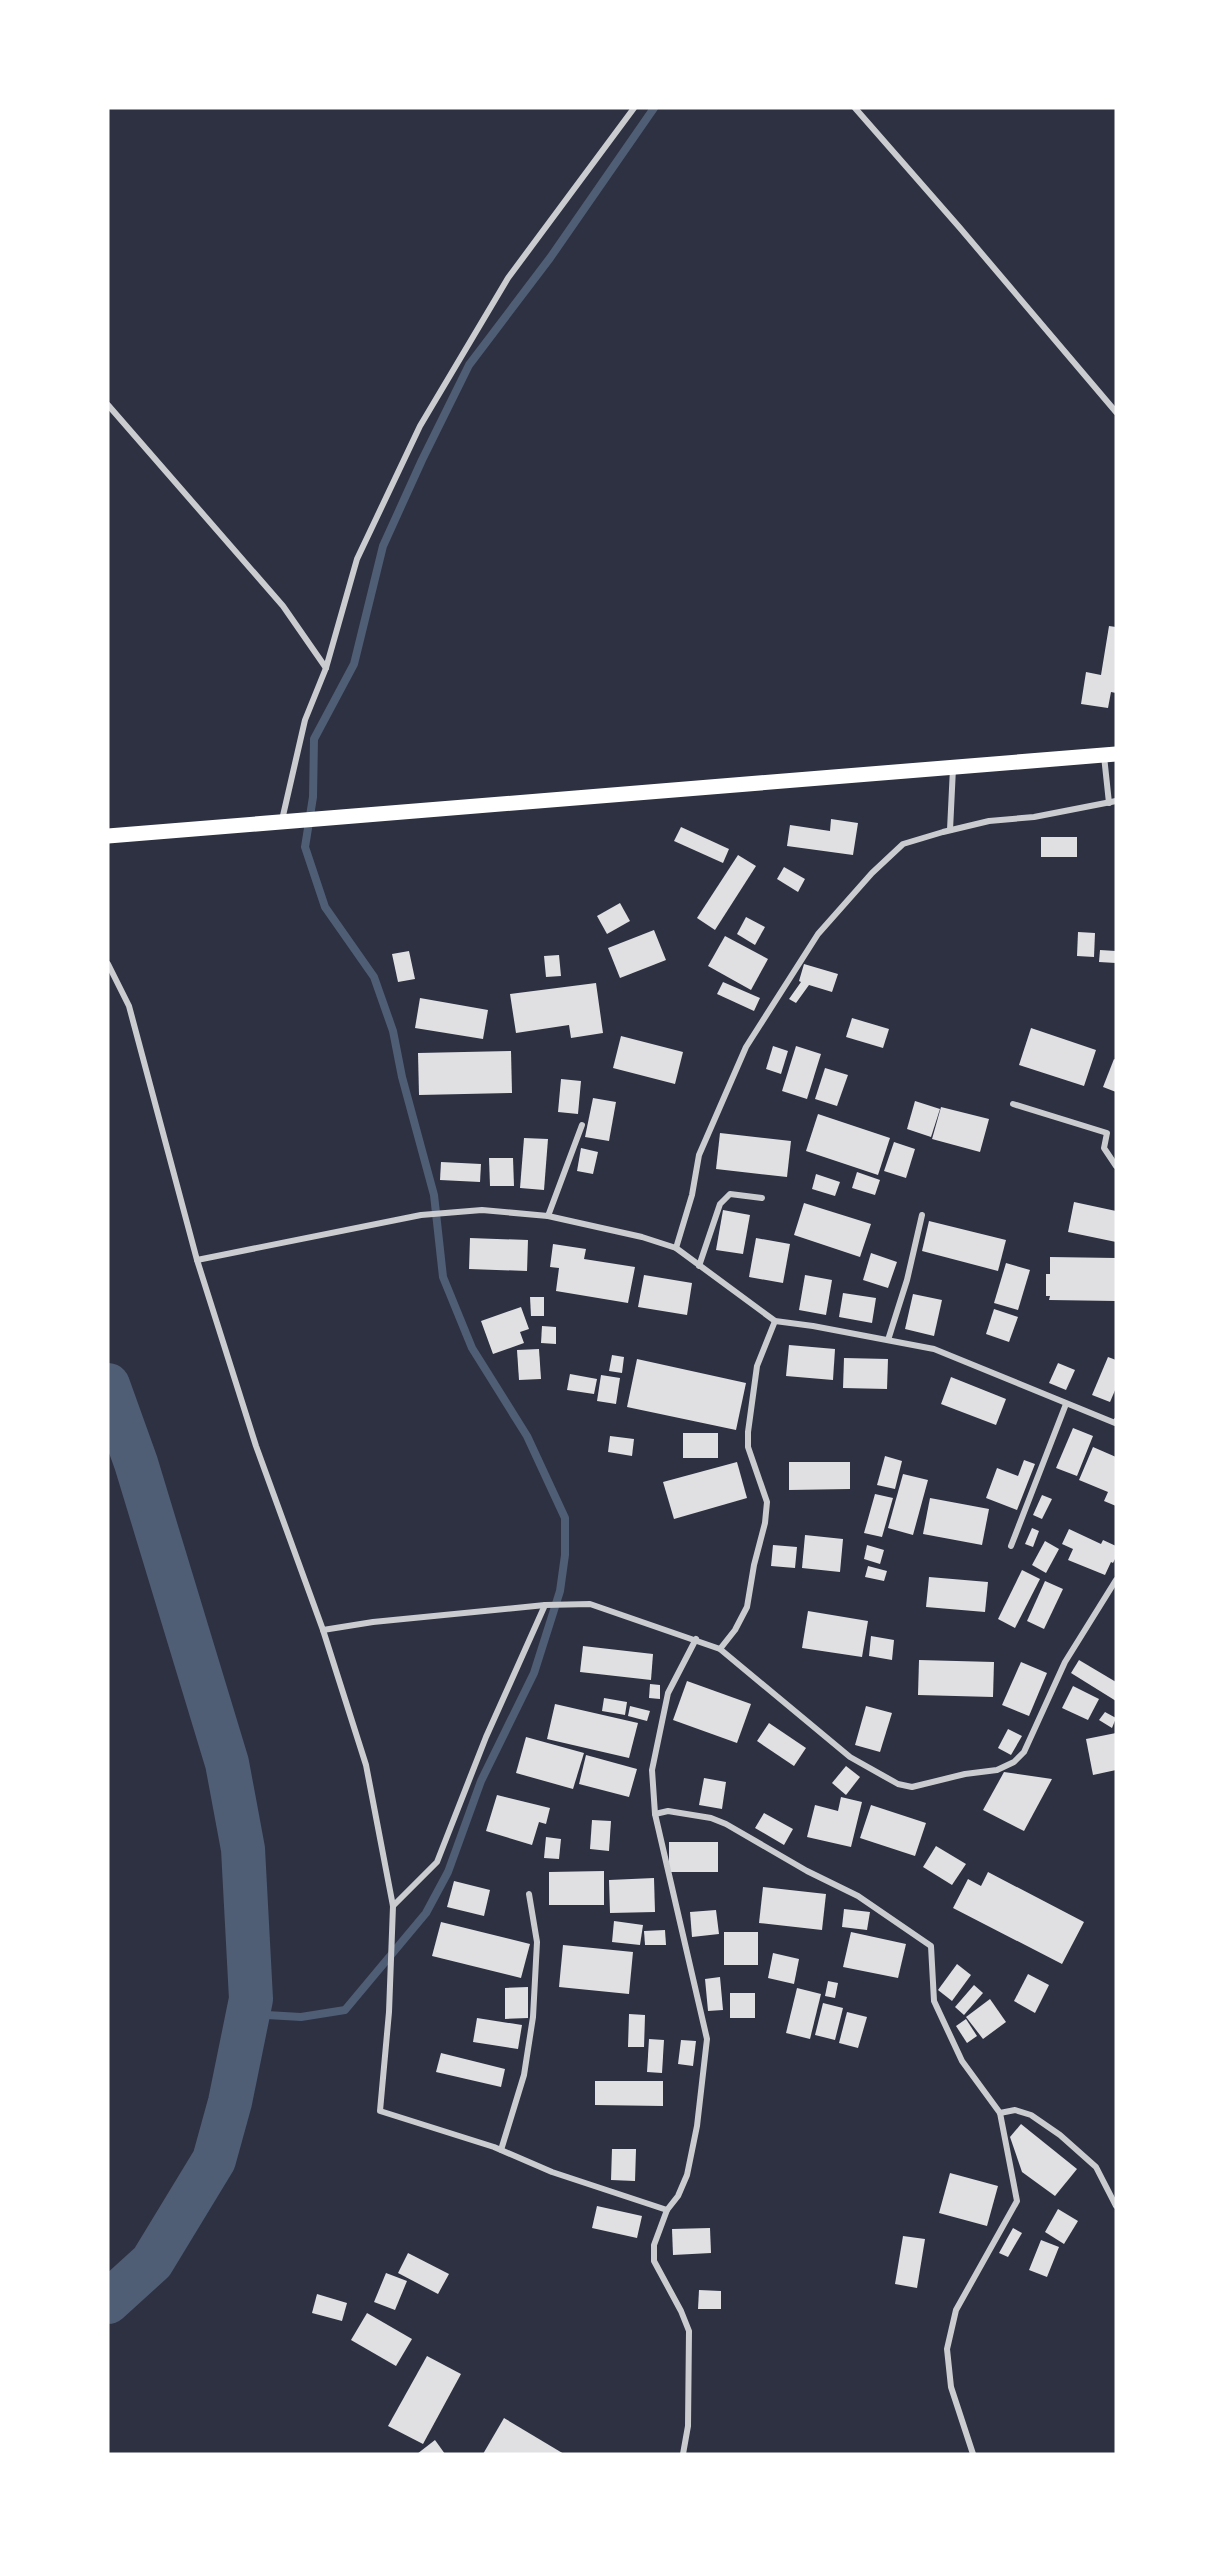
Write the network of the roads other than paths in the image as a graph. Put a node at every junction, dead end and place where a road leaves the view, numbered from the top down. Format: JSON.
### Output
{"nodes":[{"id":1,"x":634,"y":108,"type":"edge"},
{"id":2,"x":855,"y":108,"type":"edge"},
{"id":3,"x":108,"y":405,"type":"edge"},
{"id":4,"x":1116,"y":412,"type":"edge"},
{"id":5,"x":326,"y":668,"type":"junction"},
{"id":6,"x":1110,"y":754,"type":"edge"},
{"id":7,"x":953,"y":767,"type":"junction"},
{"id":8,"x":1116,"y":801,"type":"edge"},
{"id":9,"x":1108,"y":803,"type":"junction"},
{"id":10,"x":282,"y":824,"type":"junction"},
{"id":11,"x":950,"y":830,"type":"junction"},
{"id":12,"x":108,"y":836,"type":"edge"},
{"id":13,"x":108,"y":964,"type":"edge"},
{"id":14,"x":1012,"y":1104,"type":"dead end"},
{"id":15,"x":582,"y":1125,"type":"dead end"},
{"id":16,"x":1116,"y":1166,"type":"edge"},
{"id":17,"x":762,"y":1198,"type":"dead end"},
{"id":18,"x":922,"y":1215,"type":"dead end"},
{"id":19,"x":548,"y":1216,"type":"junction"},
{"id":20,"x":676,"y":1248,"type":"junction"},
{"id":21,"x":197,"y":1260,"type":"junction"},
{"id":22,"x":699,"y":1266,"type":"junction"},
{"id":23,"x":775,"y":1321,"type":"junction"},
{"id":24,"x":888,"y":1340,"type":"junction"},
{"id":25,"x":1066,"y":1404,"type":"junction"},
{"id":26,"x":1116,"y":1423,"type":"edge"},
{"id":27,"x":1011,"y":1546,"type":"dead end"},
{"id":28,"x":1116,"y":1580,"type":"edge"},
{"id":29,"x":545,"y":1605,"type":"junction"},
{"id":30,"x":323,"y":1630,"type":"junction"},
{"id":31,"x":696,"y":1639,"type":"junction"},
{"id":32,"x":720,"y":1649,"type":"junction"},
{"id":33,"x":655,"y":1814,"type":"junction"},
{"id":34,"x":529,"y":1894,"type":"dead end"},
{"id":35,"x":393,"y":1906,"type":"junction"},
{"id":36,"x":1000,"y":2113,"type":"junction"},
{"id":37,"x":501,"y":2150,"type":"junction"},
{"id":38,"x":1116,"y":2206,"type":"edge"},
{"id":39,"x":667,"y":2210,"type":"junction"},
{"id":40,"x":683,"y":2454,"type":"edge"},
{"id":41,"x":972,"y":2454,"type":"edge"}],
"edges":[{"from":1,"to":5,"type":"street"},
{"from":2,"to":4,"type":"street"},
{"from":3,"to":5,"type":"street"},
{"from":5,"to":10,"type":"street"},
{"from":6,"to":7,"type":"main road"},
{"from":6,"to":9,"type":"street"},
{"from":7,"to":10,"type":"main road"},
{"from":7,"to":11,"type":"street"},
{"from":8,"to":9,"type":"street"},
{"from":9,"to":11,"type":"street"},
{"from":10,"to":12,"type":"main road"},
{"from":11,"to":20,"type":"street"},
{"from":13,"to":21,"type":"street"},
{"from":14,"to":16,"type":"street"},
{"from":15,"to":19,"type":"street"},
{"from":17,"to":22,"type":"street"},
{"from":18,"to":24,"type":"street"},
{"from":19,"to":20,"type":"street"},
{"from":19,"to":21,"type":"street"},
{"from":20,"to":22,"type":"street"},
{"from":21,"to":30,"type":"street"},
{"from":22,"to":23,"type":"street"},
{"from":23,"to":24,"type":"street"},
{"from":23,"to":32,"type":"street"},
{"from":24,"to":25,"type":"street"},
{"from":25,"to":26,"type":"street"},
{"from":25,"to":27,"type":"street"},
{"from":28,"to":32,"type":"street"},
{"from":29,"to":30,"type":"street"},
{"from":29,"to":31,"type":"street"},
{"from":29,"to":35,"type":"street"},
{"from":30,"to":35,"type":"street"},
{"from":31,"to":32,"type":"street"},
{"from":31,"to":33,"type":"street"},
{"from":33,"to":36,"type":"street"},
{"from":33,"to":39,"type":"street"},
{"from":34,"to":37,"type":"street"},
{"from":35,"to":37,"type":"street"},
{"from":36,"to":38,"type":"street"},
{"from":36,"to":41,"type":"street"},
{"from":37,"to":39,"type":"street"},
{"from":39,"to":40,"type":"street"}]}
